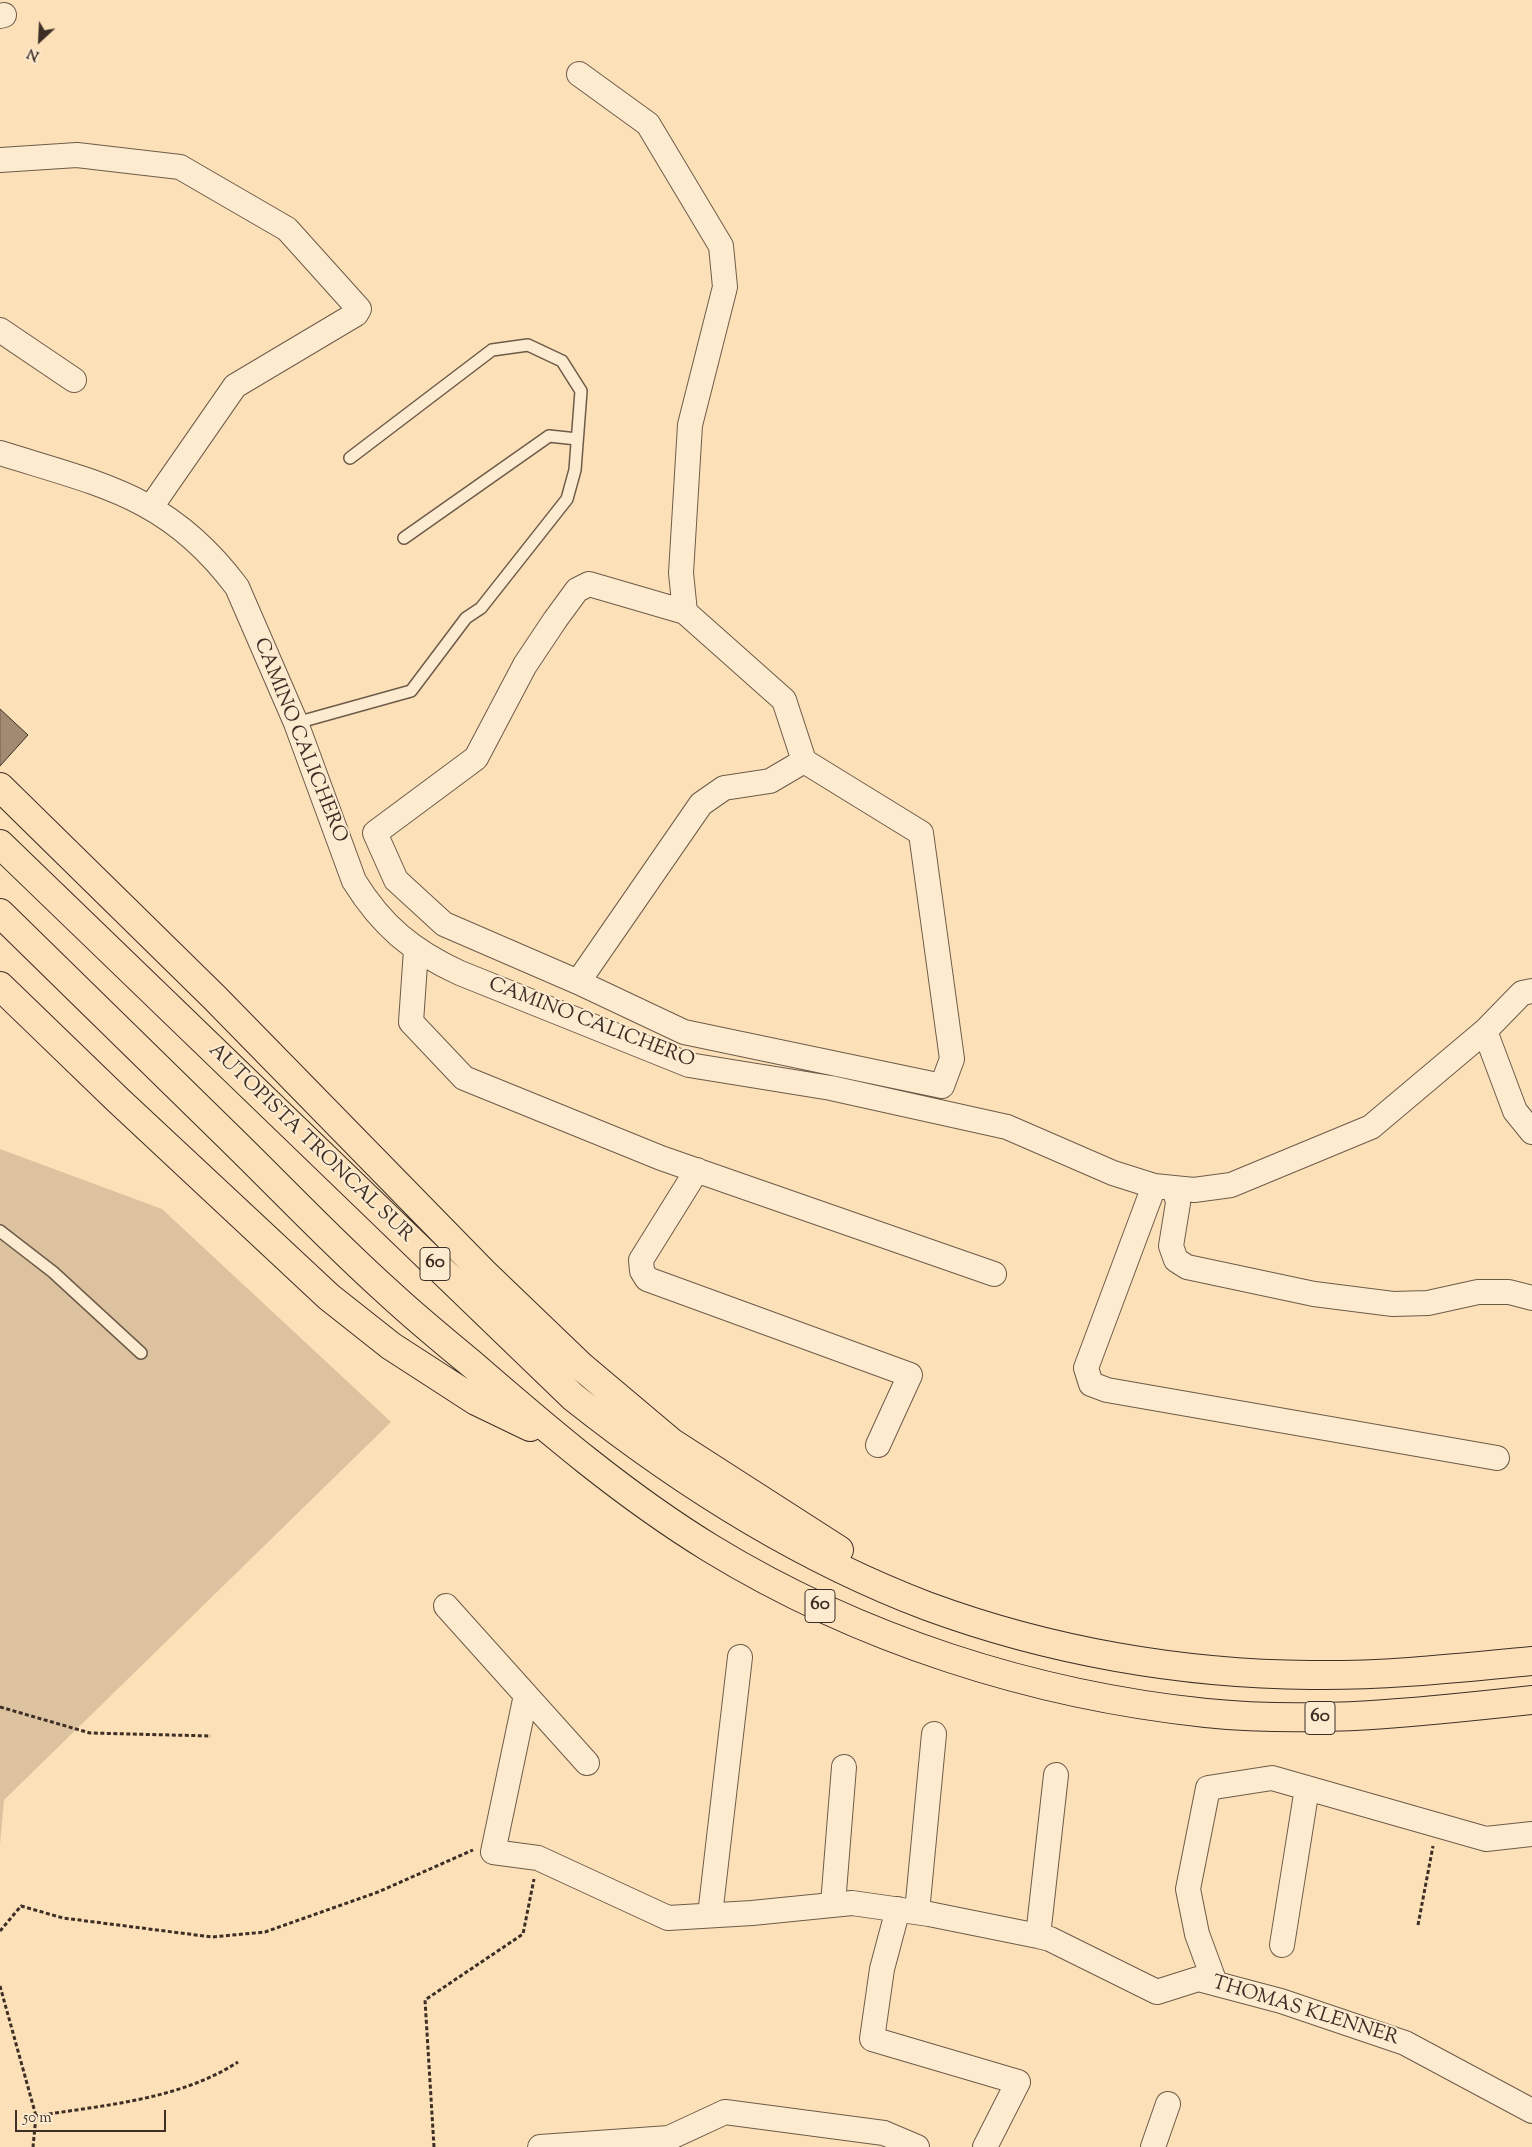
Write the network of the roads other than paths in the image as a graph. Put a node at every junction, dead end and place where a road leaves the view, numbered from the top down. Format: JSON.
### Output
{"nodes":[{"id":1,"x":579,"y":74,"type":"dead end"},
{"id":2,"x":0,"y":160,"type":"edge"},
{"id":3,"x":0,"y":330,"type":"edge"},
{"id":4,"x":74,"y":380,"type":"dead end"},
{"id":5,"x":578,"y":439,"type":"junction"},
{"id":6,"x":0,"y":453,"type":"edge"},
{"id":7,"x":350,"y":458,"type":"dead end"},
{"id":8,"x":150,"y":507,"type":"junction"},
{"id":9,"x":404,"y":538,"type":"dead end"},
{"id":10,"x":685,"y":612,"type":"junction"},
{"id":11,"x":296,"y":723,"type":"junction"},
{"id":12,"x":804,"y":761,"type":"junction"},
{"id":13,"x":0,"y":787,"type":"edge"},
{"id":14,"x":375,"y":832,"type":"junction"},
{"id":15,"x":0,"y":844,"type":"edge"},
{"id":16,"x":342,"y":847,"type":"junction"},
{"id":17,"x":0,"y":914,"type":"edge"},
{"id":18,"x":416,"y":950,"type":"junction"},
{"id":19,"x":578,"y":982,"type":"junction"},
{"id":20,"x":0,"y":986,"type":"edge"},
{"id":21,"x":1532,"y":991,"type":"edge"},
{"id":22,"x":1486,"y":1031,"type":"junction"},
{"id":23,"x":1532,"y":1132,"type":"edge"},
{"id":24,"x":697,"y":1170,"type":"junction"},
{"id":25,"x":1165,"y":1188,"type":"junction"},
{"id":26,"x":0,"y":1231,"type":"edge"},
{"id":27,"x":994,"y":1274,"type":"dead end"},
{"id":28,"x":1532,"y":1298,"type":"edge"},
{"id":29,"x":141,"y":1352,"type":"dead end"},
{"id":30,"x":563,"y":1443,"type":"junction"},
{"id":31,"x":878,"y":1445,"type":"dead end"},
{"id":32,"x":1496,"y":1458,"type":"dead end"},
{"id":33,"x":446,"y":1606,"type":"dead end"},
{"id":34,"x":927,"y":1606,"type":"junction"},
{"id":35,"x":740,"y":1657,"type":"dead end"},
{"id":36,"x":1532,"y":1661,"type":"edge"},
{"id":37,"x":526,"y":1695,"type":"junction"},
{"id":38,"x":1532,"y":1700,"type":"edge"},
{"id":39,"x":934,"y":1734,"type":"dead end"},
{"id":40,"x":587,"y":1763,"type":"dead end"},
{"id":41,"x":844,"y":1767,"type":"dead end"},
{"id":42,"x":1056,"y":1775,"type":"dead end"},
{"id":43,"x":1307,"y":1788,"type":"junction"},
{"id":44,"x":1532,"y":1834,"type":"edge"},
{"id":45,"x":833,"y":1904,"type":"junction"},
{"id":46,"x":907,"y":1911,"type":"junction"},
{"id":47,"x":710,"y":1915,"type":"junction"},
{"id":48,"x":1038,"y":1936,"type":"junction"},
{"id":49,"x":1282,"y":1945,"type":"dead end"},
{"id":50,"x":1215,"y":1983,"type":"junction"},
{"id":51,"x":1168,"y":2104,"type":"dead end"},
{"id":52,"x":1532,"y":2111,"type":"edge"},
{"id":53,"x":540,"y":2147,"type":"edge"},
{"id":54,"x":918,"y":2147,"type":"edge"},
{"id":55,"x":985,"y":2147,"type":"edge"},
{"id":56,"x":1153,"y":2147,"type":"edge"}],
"edges":[{"from":1,"to":10,"type":"street"},
{"from":2,"to":8,"type":"street"},
{"from":3,"to":4,"type":"street"},
{"from":5,"to":7,"type":"lane"},
{"from":5,"to":9,"type":"lane"},
{"from":5,"to":11,"type":"lane"},
{"from":6,"to":8,"type":"street","name":"CAMINO CALICHERO"},
{"from":8,"to":11,"type":"street","name":"CAMINO CALICHERO"},
{"from":10,"to":12,"type":"street"},
{"from":10,"to":14,"type":"street"},
{"from":11,"to":16,"type":"street","name":"CAMINO CALICHERO"},
{"from":12,"to":19,"type":"street"},
{"from":12,"to":19,"type":"street"},
{"from":13,"to":34,"type":"highway"},
{"from":14,"to":16,"type":"street"},
{"from":14,"to":19,"type":"street"},
{"from":15,"to":34,"type":"highway","name":"AUTOPISTA TRONCAL SUR","number":"60"},
{"from":16,"to":18,"type":"street","name":"CAMINO CALICHERO"},
{"from":17,"to":30,"type":"highway","number":"60"},
{"from":18,"to":24,"type":"street"},
{"from":18,"to":25,"type":"street","name":"CAMINO CALICHERO"},
{"from":20,"to":30,"type":"highway"},
{"from":21,"to":22,"type":"street","name":"CAMINO CALICHERO"},
{"from":22,"to":23,"type":"street"},
{"from":22,"to":25,"type":"street","name":"CAMINO CALICHERO"},
{"from":24,"to":27,"type":"street"},
{"from":24,"to":31,"type":"street"},
{"from":25,"to":28,"type":"street"},
{"from":25,"to":32,"type":"street"},
{"from":26,"to":29,"type":"lane"},
{"from":30,"to":38,"type":"highway","number":"60"},
{"from":33,"to":37,"type":"street"},
{"from":34,"to":36,"type":"highway","name":"AUTOPISTA TRONCAL SUR","number":"60"},
{"from":35,"to":47,"type":"street"},
{"from":37,"to":40,"type":"street"},
{"from":37,"to":47,"type":"street","name":"THOMAS KLENNER"},
{"from":39,"to":46,"type":"street"},
{"from":41,"to":45,"type":"street"},
{"from":42,"to":48,"type":"street"},
{"from":43,"to":44,"type":"street"},
{"from":43,"to":49,"type":"street"},
{"from":43,"to":50,"type":"street"},
{"from":45,"to":46,"type":"street","name":"THOMAS KLENNER"},
{"from":45,"to":47,"type":"street","name":"THOMAS KLENNER"},
{"from":46,"to":48,"type":"street","name":"THOMAS KLENNER"},
{"from":46,"to":55,"type":"street"},
{"from":48,"to":50,"type":"street","name":"THOMAS KLENNER"},
{"from":50,"to":52,"type":"street","name":"THOMAS KLENNER"},
{"from":51,"to":56,"type":"street"},
{"from":53,"to":54,"type":"street"}]}
